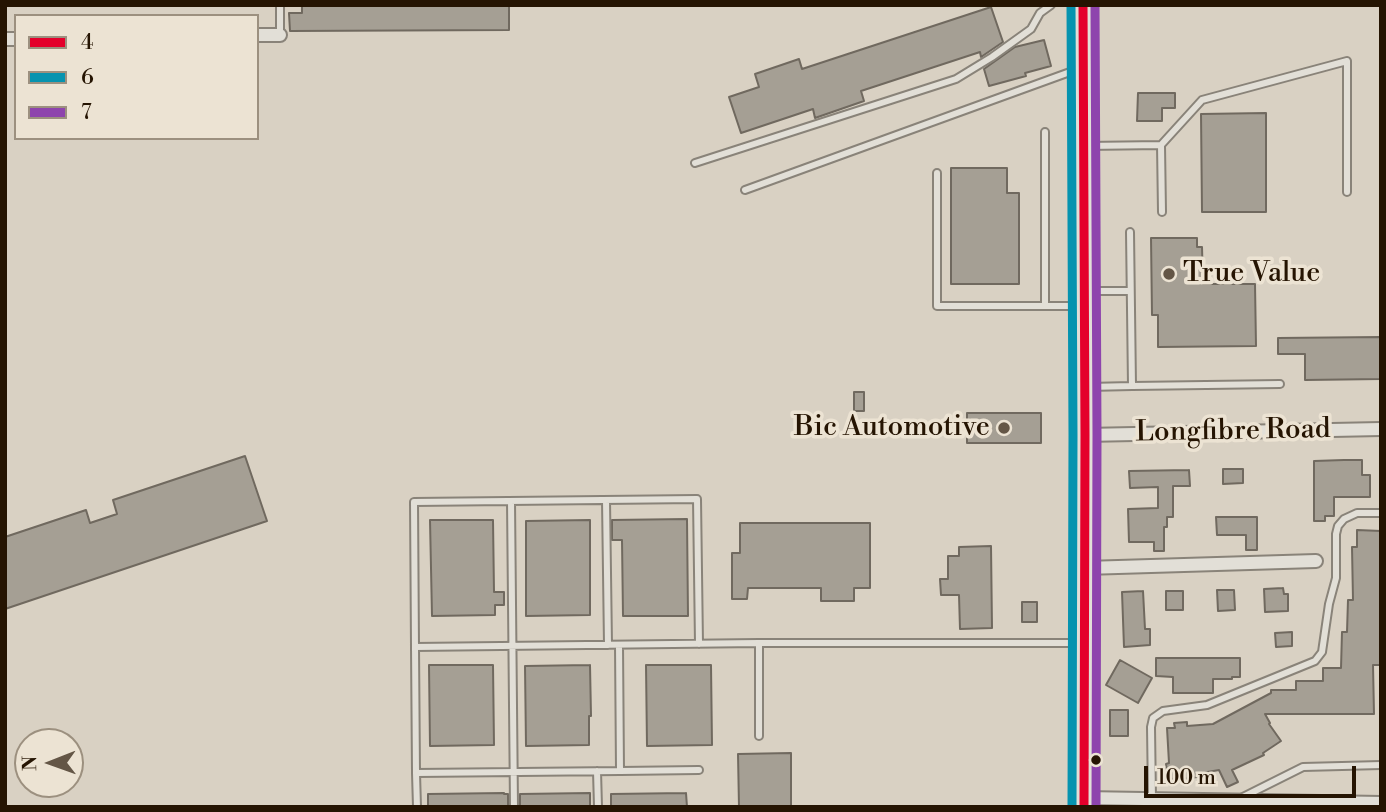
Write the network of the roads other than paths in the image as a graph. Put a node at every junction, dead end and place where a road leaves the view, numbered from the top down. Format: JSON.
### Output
{"nodes":[{"id":1,"x":280,"y":5,"type":"edge"},
{"id":2,"x":1051,"y":5,"type":"edge"},
{"id":3,"x":1083,"y":5,"type":"edge"},
{"id":4,"x":259,"y":35,"type":"edge"},
{"id":5,"x":280,"y":35,"type":"joint"},
{"id":6,"x":1083,"y":73,"type":"junction"},
{"id":7,"x":1045,"y":132,"type":"dead end"},
{"id":8,"x":1161,"y":145,"type":"junction"},
{"id":9,"x":1083,"y":146,"type":"junction"},
{"id":10,"x":695,"y":163,"type":"dead end"},
{"id":11,"x":937,"y":173,"type":"dead end"},
{"id":12,"x":745,"y":190,"type":"dead end"},
{"id":13,"x":1347,"y":192,"type":"dead end"},
{"id":14,"x":1162,"y":212,"type":"dead end"},
{"id":15,"x":1130,"y":232,"type":"dead end"},
{"id":16,"x":1130,"y":291,"type":"junction"},
{"id":17,"x":1085,"y":299,"type":"junction"},
{"id":18,"x":1045,"y":306,"type":"junction"},
{"id":19,"x":1280,"y":384,"type":"dead end"},
{"id":20,"x":1132,"y":386,"type":"junction"},
{"id":21,"x":1085,"y":387,"type":"junction"},
{"id":22,"x":1381,"y":429,"type":"edge"},
{"id":23,"x":1086,"y":435,"type":"junction"},
{"id":24,"x":606,"y":500,"type":"junction"},
{"id":25,"x":511,"y":501,"type":"junction"},
{"id":26,"x":1381,"y":513,"type":"edge"},
{"id":27,"x":1316,"y":561,"type":"dead end"},
{"id":28,"x":1086,"y":568,"type":"junction"},
{"id":29,"x":759,"y":643,"type":"junction"},
{"id":30,"x":1085,"y":643,"type":"junction"},
{"id":31,"x":699,"y":644,"type":"junction"},
{"id":32,"x":608,"y":645,"type":"junction"},
{"id":33,"x":619,"y":645,"type":"junction"},
{"id":34,"x":513,"y":646,"type":"junction"},
{"id":35,"x":415,"y":647,"type":"junction"},
{"id":36,"x":759,"y":736,"type":"dead end"},
{"id":37,"x":1381,"y":765,"type":"edge"},
{"id":38,"x":699,"y":770,"type":"dead end"},
{"id":39,"x":597,"y":771,"type":"junction"},
{"id":40,"x":620,"y":771,"type":"junction"},
{"id":41,"x":514,"y":772,"type":"junction"},
{"id":42,"x":416,"y":773,"type":"junction"},
{"id":43,"x":1152,"y":799,"type":"junction"},
{"id":44,"x":1236,"y":800,"type":"junction"},
{"id":45,"x":1084,"y":802,"type":"edge"},
{"id":46,"x":1254,"y":804,"type":"edge"},
{"id":47,"x":1375,"y":804,"type":"edge"},
{"id":48,"x":416,"y":807,"type":"edge"},
{"id":49,"x":514,"y":807,"type":"edge"},
{"id":50,"x":597,"y":807,"type":"edge"}],
"edges":[{"from":1,"to":5,"type":"lane"},
{"from":2,"to":10,"type":"lane"},
{"from":3,"to":6,"type":"main road"},
{"from":4,"to":5,"type":"street"},
{"from":6,"to":9,"type":"main road"},
{"from":6,"to":12,"type":"lane"},
{"from":7,"to":18,"type":"lane"},
{"from":8,"to":9,"type":"lane"},
{"from":8,"to":13,"type":"lane"},
{"from":8,"to":14,"type":"lane"},
{"from":9,"to":17,"type":"main road"},
{"from":11,"to":18,"type":"lane"},
{"from":15,"to":16,"type":"lane"},
{"from":16,"to":17,"type":"lane"},
{"from":16,"to":20,"type":"lane"},
{"from":17,"to":18,"type":"lane"},
{"from":17,"to":21,"type":"main road"},
{"from":19,"to":20,"type":"lane"},
{"from":20,"to":21,"type":"lane"},
{"from":21,"to":23,"type":"main road"},
{"from":22,"to":23,"type":"street","name":"Longfibre Road"},
{"from":23,"to":28,"type":"main road"},
{"from":24,"to":25,"type":"lane"},
{"from":24,"to":31,"type":"lane"},
{"from":24,"to":32,"type":"lane"},
{"from":25,"to":34,"type":"lane"},
{"from":25,"to":35,"type":"lane"},
{"from":26,"to":43,"type":"lane"},
{"from":27,"to":28,"type":"street"},
{"from":28,"to":30,"type":"main road"},
{"from":29,"to":30,"type":"lane"},
{"from":29,"to":31,"type":"lane"},
{"from":29,"to":36,"type":"lane"},
{"from":30,"to":45,"type":"main road"},
{"from":31,"to":33,"type":"lane"},
{"from":32,"to":33,"type":"lane"},
{"from":32,"to":34,"type":"lane"},
{"from":33,"to":40,"type":"lane"},
{"from":34,"to":35,"type":"lane"},
{"from":34,"to":41,"type":"lane"},
{"from":35,"to":42,"type":"lane"},
{"from":37,"to":44,"type":"lane"},
{"from":38,"to":40,"type":"lane"},
{"from":39,"to":40,"type":"lane"},
{"from":39,"to":41,"type":"lane"},
{"from":39,"to":50,"type":"lane"},
{"from":41,"to":42,"type":"lane"},
{"from":41,"to":49,"type":"lane"},
{"from":42,"to":48,"type":"lane"},
{"from":43,"to":44,"type":"street"},
{"from":43,"to":45,"type":"street"},
{"from":44,"to":46,"type":"street"},
{"from":46,"to":47,"type":"street"}]}
